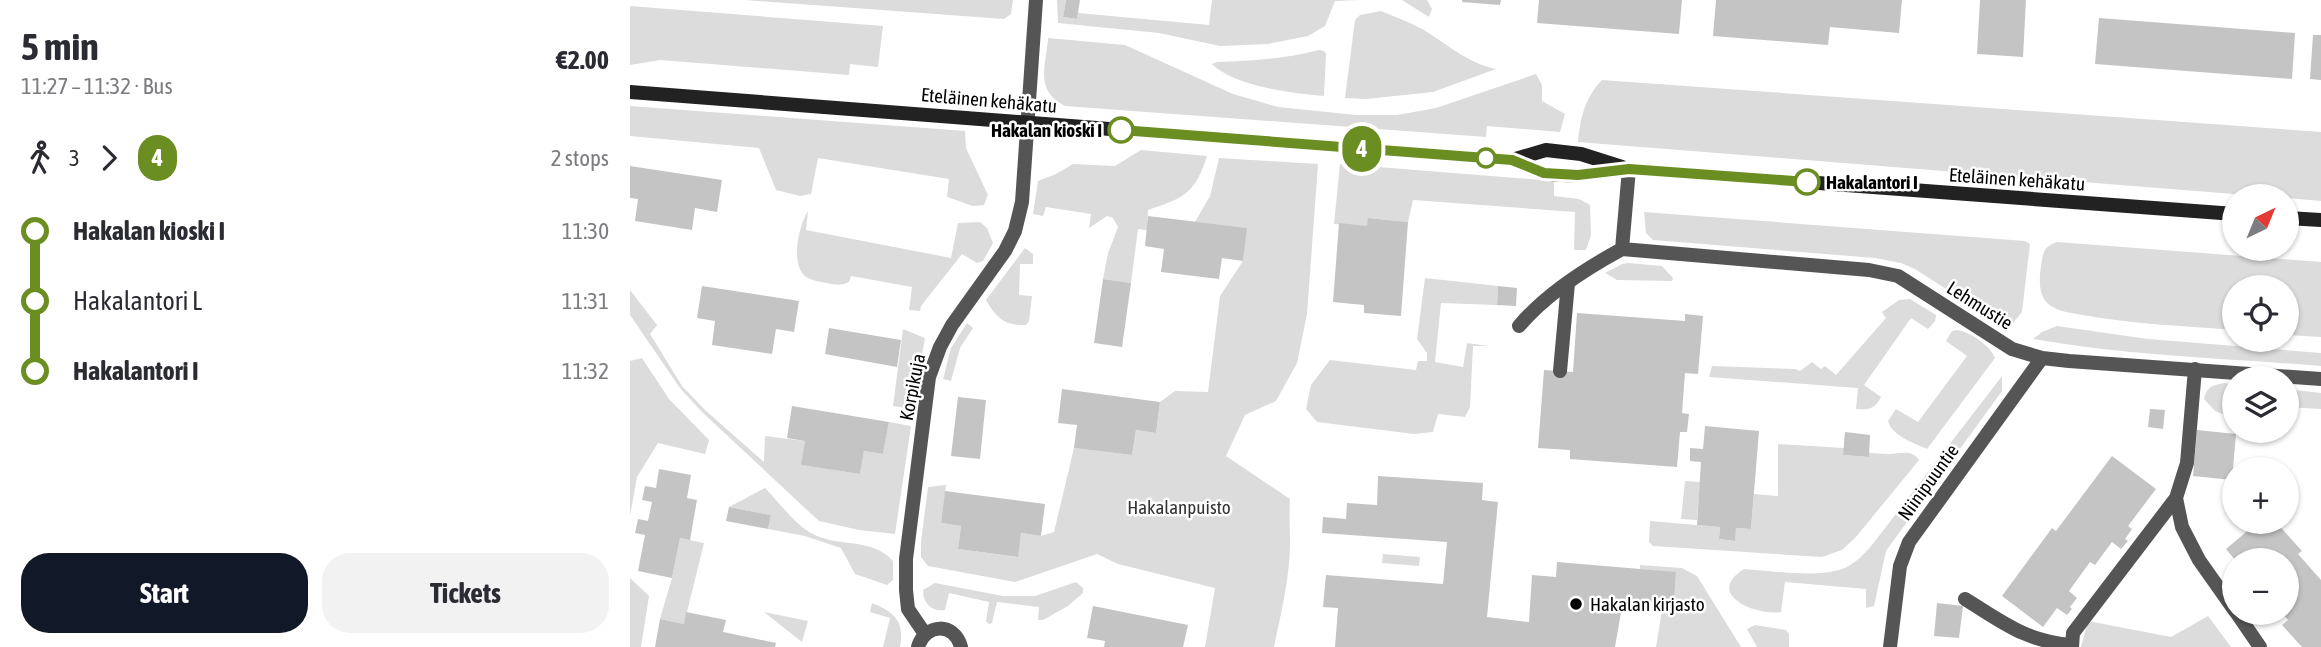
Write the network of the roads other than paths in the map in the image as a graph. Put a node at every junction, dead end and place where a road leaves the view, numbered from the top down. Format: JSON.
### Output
{"nodes":[{"id":1,"x":1036,"y":0,"type":"edge"},
{"id":2,"x":630,"y":92,"type":"edge"},
{"id":3,"x":1028,"y":122,"type":"junction"},
{"id":4,"x":1512,"y":160,"type":"junction"},
{"id":5,"x":1629,"y":169,"type":"junction"},
{"id":6,"x":2222,"y":213,"type":"edge"},
{"id":7,"x":2300,"y":219,"type":"edge"},
{"id":8,"x":2321,"y":220,"type":"edge"},
{"id":9,"x":1622,"y":249,"type":"junction"},
{"id":10,"x":1568,"y":283,"type":"junction"},
{"id":11,"x":1519,"y":326,"type":"dead end"},
{"id":12,"x":2042,"y":358,"type":"junction"},
{"id":13,"x":2195,"y":369,"type":"junction"},
{"id":14,"x":1560,"y":371,"type":"dead end"},
{"id":15,"x":2321,"y":379,"type":"edge"},
{"id":16,"x":2176,"y":498,"type":"junction"},
{"id":17,"x":2222,"y":593,"type":"edge"},
{"id":18,"x":1965,"y":599,"type":"dead end"},
{"id":19,"x":2244,"y":625,"type":"edge"},
{"id":20,"x":921,"y":640,"type":"edge"},
{"id":21,"x":2072,"y":646,"type":"edge"},
{"id":22,"x":961,"y":647,"type":"edge"},
{"id":23,"x":1890,"y":647,"type":"edge"},
{"id":24,"x":2260,"y":647,"type":"edge"}],
"edges":[{"from":1,"to":3,"type":"street","name":"Korpikuja"},
{"from":2,"to":3,"type":"street","name":"Eteläinen kehäkatu"},
{"from":3,"to":4,"type":"street","name":"Eteläinen kehäkatu"},
{"from":3,"to":20,"type":"street","name":"Korpikuja"},
{"from":4,"to":5,"type":"street","name":"Eteläinen kehäkatu"},
{"from":4,"to":5,"type":"street","name":"Eteläinen kehäkatu"},
{"from":5,"to":6,"type":"street","name":"Eteläinen kehäkatu"},
{"from":5,"to":9,"type":"street"},
{"from":7,"to":8,"type":"street"},
{"from":9,"to":10,"type":"street"},
{"from":9,"to":12,"type":"street","name":"Lehmustie"},
{"from":10,"to":11,"type":"street"},
{"from":10,"to":14,"type":"street"},
{"from":12,"to":13,"type":"street","name":"Lehmustie"},
{"from":12,"to":23,"type":"street","name":"Niinipuuntie"},
{"from":13,"to":15,"type":"street","name":"Lehmustie"},
{"from":13,"to":16,"type":"street"},
{"from":16,"to":17,"type":"street"},
{"from":16,"to":21,"type":"street"},
{"from":18,"to":21,"type":"street"},
{"from":19,"to":24,"type":"street"},
{"from":20,"to":22,"type":"street","name":"Korpikuja"}]}
